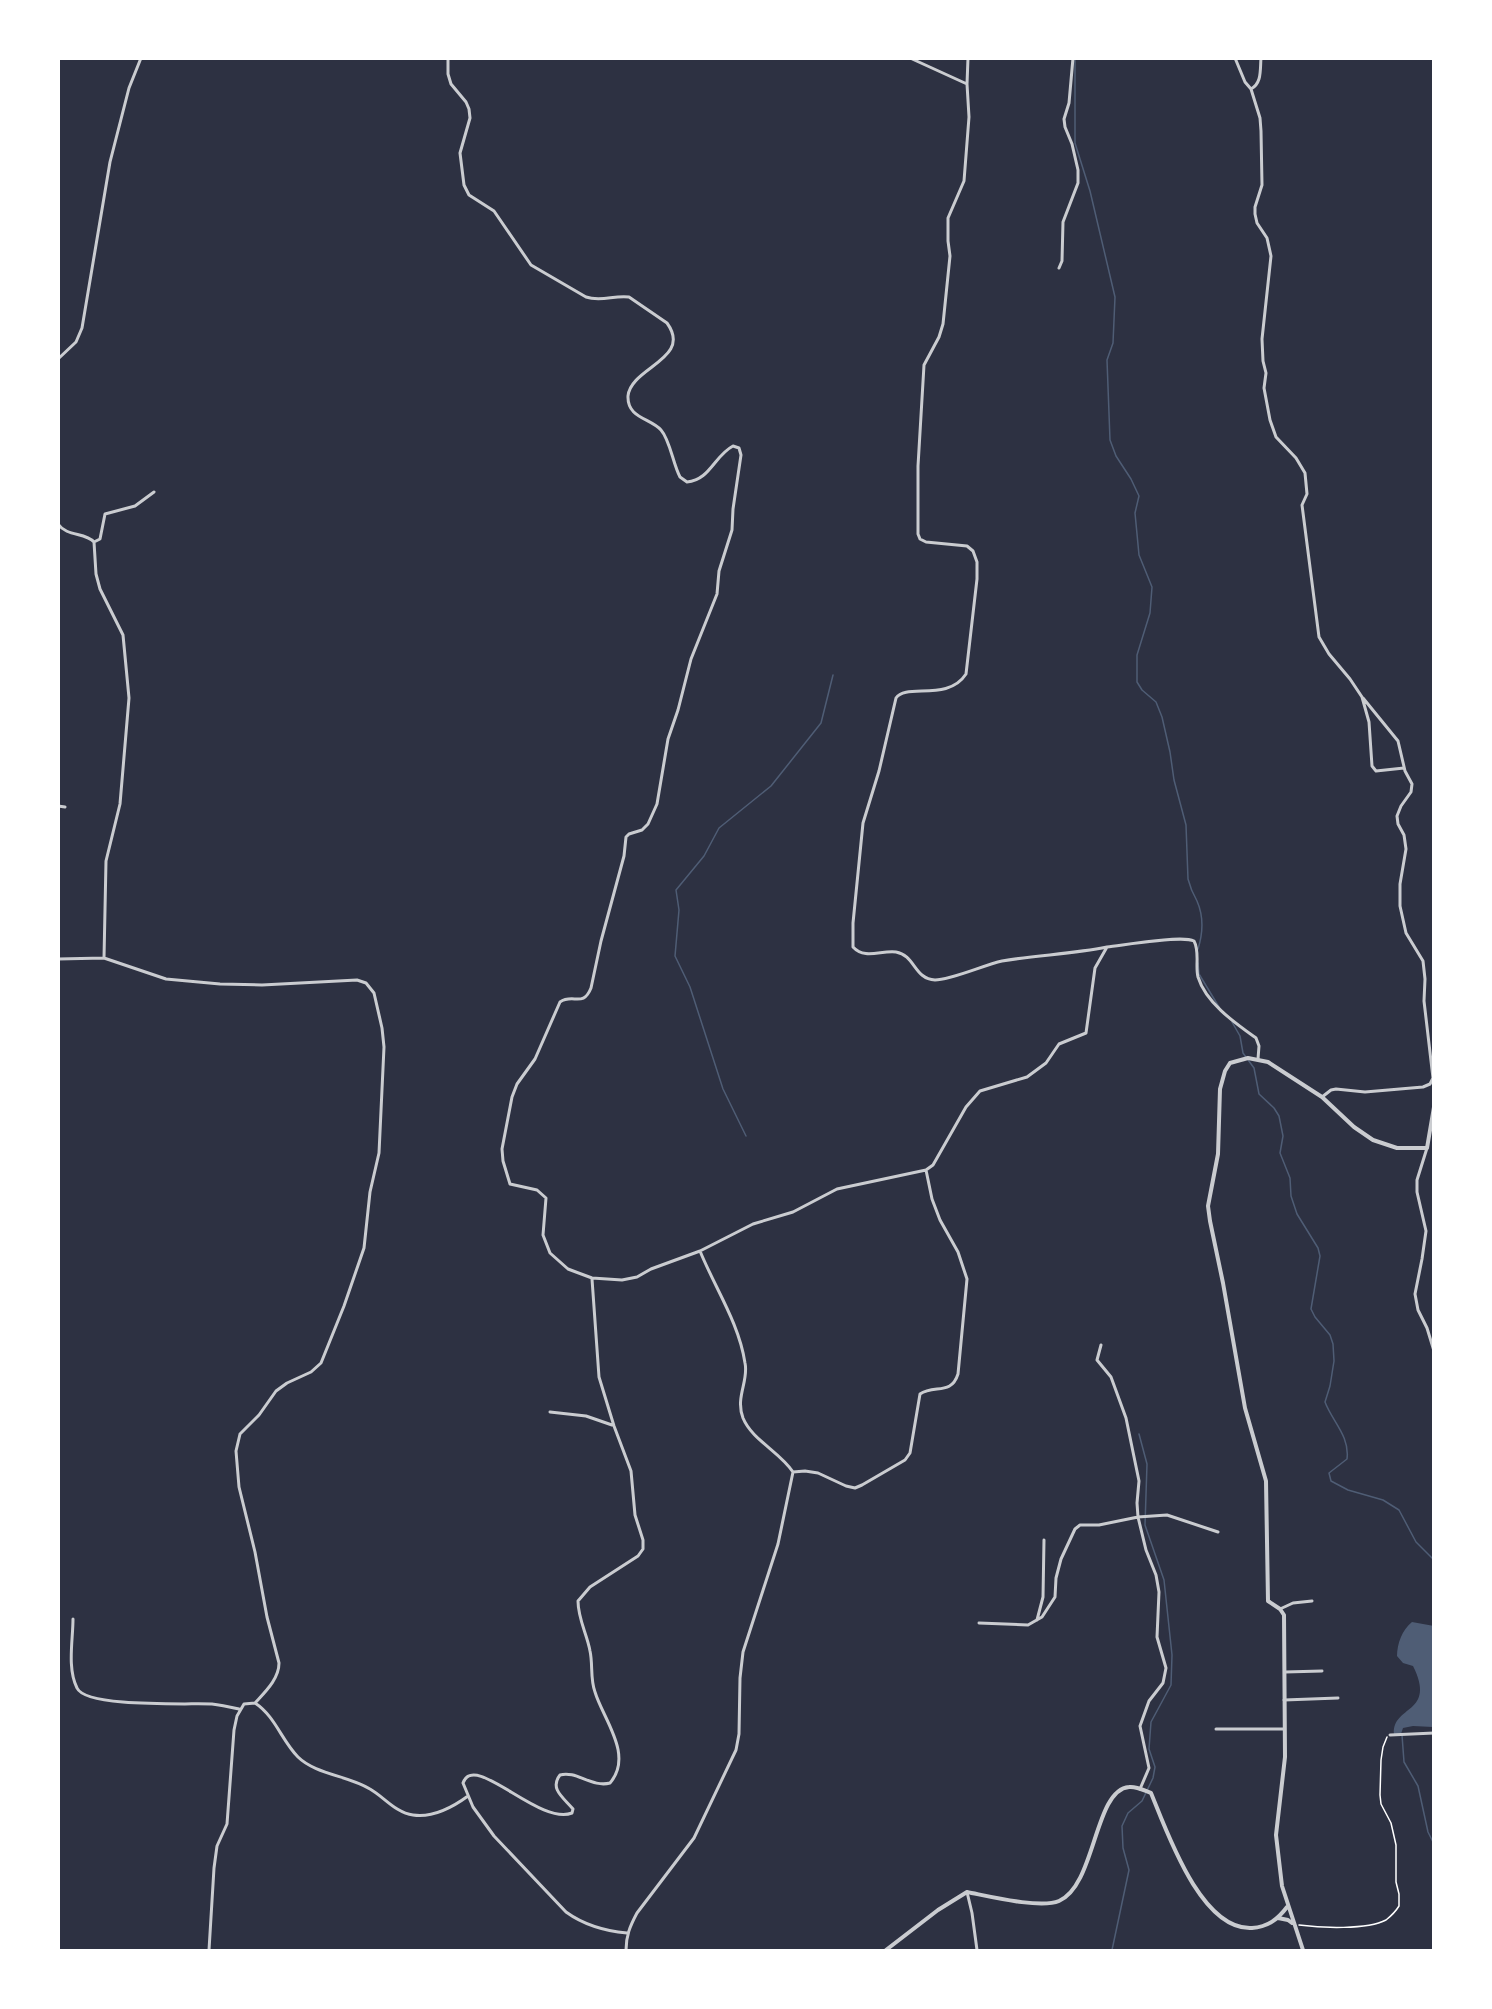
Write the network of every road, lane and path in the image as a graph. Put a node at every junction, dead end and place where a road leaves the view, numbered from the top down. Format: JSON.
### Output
{"nodes":[{"id":1,"x":141,"y":58,"type":"edge"},
{"id":2,"x":448,"y":58,"type":"edge"},
{"id":3,"x":910,"y":58,"type":"edge"},
{"id":4,"x":968,"y":58,"type":"edge"},
{"id":5,"x":1073,"y":58,"type":"edge"},
{"id":6,"x":1236,"y":58,"type":"edge"},
{"id":7,"x":1260,"y":58,"type":"edge"},
{"id":8,"x":967,"y":84,"type":"junction"},
{"id":9,"x":1251,"y":89,"type":"junction"},
{"id":10,"x":1059,"y":268,"type":"dead end"},
{"id":11,"x":58,"y":359,"type":"edge"},
{"id":12,"x":154,"y":492,"type":"dead end"},
{"id":13,"x":58,"y":524,"type":"edge"},
{"id":14,"x":94,"y":542,"type":"junction"},
{"id":15,"x":1362,"y":697,"type":"junction"},
{"id":16,"x":1404,"y":768,"type":"junction"},
{"id":17,"x":58,"y":806,"type":"edge"},
{"id":18,"x":64,"y":807,"type":"dead end"},
{"id":19,"x":1107,"y":947,"type":"junction"},
{"id":20,"x":104,"y":958,"type":"junction"},
{"id":21,"x":58,"y":959,"type":"edge"},
{"id":22,"x":1258,"y":1059,"type":"junction"},
{"id":23,"x":1322,"y":1097,"type":"junction"},
{"id":24,"x":1434,"y":1107,"type":"edge"},
{"id":25,"x":1434,"y":1144,"type":"edge"},
{"id":26,"x":1427,"y":1148,"type":"junction"},
{"id":27,"x":926,"y":1170,"type":"junction"},
{"id":28,"x":700,"y":1251,"type":"junction"},
{"id":29,"x":592,"y":1278,"type":"junction"},
{"id":30,"x":1101,"y":1345,"type":"dead end"},
{"id":31,"x":1434,"y":1351,"type":"edge"},
{"id":32,"x":550,"y":1412,"type":"dead end"},
{"id":33,"x":614,"y":1426,"type":"junction"},
{"id":34,"x":793,"y":1472,"type":"junction"},
{"id":35,"x":1138,"y":1517,"type":"junction"},
{"id":36,"x":1218,"y":1533,"type":"dead end"},
{"id":37,"x":1044,"y":1540,"type":"dead end"},
{"id":38,"x":1312,"y":1601,"type":"dead end"},
{"id":39,"x":1280,"y":1609,"type":"junction"},
{"id":40,"x":73,"y":1619,"type":"dead end"},
{"id":41,"x":1036,"y":1622,"type":"junction"},
{"id":42,"x":979,"y":1623,"type":"dead end"},
{"id":43,"x":1322,"y":1671,"type":"dead end"},
{"id":44,"x":1284,"y":1672,"type":"junction"},
{"id":45,"x":1338,"y":1698,"type":"dead end"},
{"id":46,"x":1284,"y":1700,"type":"junction"},
{"id":47,"x":255,"y":1703,"type":"junction"},
{"id":48,"x":239,"y":1709,"type":"junction"},
{"id":49,"x":1216,"y":1729,"type":"dead end"},
{"id":50,"x":1284,"y":1729,"type":"junction"},
{"id":51,"x":1434,"y":1733,"type":"edge"},
{"id":52,"x":1390,"y":1735,"type":"joint"},
{"id":53,"x":1141,"y":1789,"type":"junction"},
{"id":54,"x":468,"y":1796,"type":"junction"},
{"id":55,"x":967,"y":1892,"type":"junction"},
{"id":56,"x":1287,"y":1906,"type":"junction"},
{"id":57,"x":1278,"y":1918,"type":"junction"},
{"id":58,"x":1293,"y":1924,"type":"junction"},
{"id":59,"x":627,"y":1934,"type":"junction"},
{"id":60,"x":209,"y":1950,"type":"edge"},
{"id":61,"x":626,"y":1950,"type":"edge"},
{"id":62,"x":886,"y":1950,"type":"edge"},
{"id":63,"x":977,"y":1950,"type":"edge"},
{"id":64,"x":1302,"y":1950,"type":"edge"}],
"edges":[{"from":1,"to":11,"type":"street"},
{"from":2,"to":29,"type":"street"},
{"from":3,"to":8,"type":"street"},
{"from":4,"to":8,"type":"street"},
{"from":5,"to":10,"type":"street"},
{"from":6,"to":9,"type":"street"},
{"from":7,"to":9,"type":"street"},
{"from":8,"to":19,"type":"street"},
{"from":9,"to":15,"type":"street"},
{"from":12,"to":14,"type":"street"},
{"from":13,"to":14,"type":"street"},
{"from":14,"to":20,"type":"street"},
{"from":15,"to":16,"type":"street"},
{"from":15,"to":16,"type":"street"},
{"from":16,"to":23,"type":"street"},
{"from":17,"to":18,"type":"street"},
{"from":19,"to":22,"type":"street"},
{"from":19,"to":27,"type":"street"},
{"from":20,"to":21,"type":"street"},
{"from":20,"to":47,"type":"street"},
{"from":22,"to":23,"type":"street"},
{"from":22,"to":39,"type":"street"},
{"from":23,"to":26,"type":"street"},
{"from":24,"to":26,"type":"street"},
{"from":25,"to":26,"type":"street"},
{"from":26,"to":31,"type":"street"},
{"from":27,"to":28,"type":"street"},
{"from":27,"to":34,"type":"street"},
{"from":28,"to":29,"type":"street"},
{"from":28,"to":34,"type":"street"},
{"from":29,"to":33,"type":"street"},
{"from":30,"to":35,"type":"street"},
{"from":32,"to":33,"type":"street"},
{"from":33,"to":54,"type":"street"},
{"from":34,"to":59,"type":"street"},
{"from":35,"to":36,"type":"street"},
{"from":35,"to":41,"type":"street"},
{"from":35,"to":53,"type":"street"},
{"from":37,"to":41,"type":"street"},
{"from":38,"to":39,"type":"street"},
{"from":39,"to":44,"type":"street"},
{"from":40,"to":48,"type":"street"},
{"from":41,"to":42,"type":"street"},
{"from":43,"to":44,"type":"street"},
{"from":44,"to":46,"type":"street"},
{"from":45,"to":46,"type":"street"},
{"from":46,"to":50,"type":"street"},
{"from":47,"to":48,"type":"street"},
{"from":47,"to":54,"type":"street"},
{"from":48,"to":60,"type":"street"},
{"from":49,"to":50,"type":"street"},
{"from":50,"to":56,"type":"street"},
{"from":51,"to":52,"type":"street"},
{"from":52,"to":58,"type":"path"},
{"from":53,"to":55,"type":"street"},
{"from":53,"to":57,"type":"street"},
{"from":54,"to":59,"type":"street"},
{"from":55,"to":62,"type":"street"},
{"from":55,"to":63,"type":"street"},
{"from":56,"to":57,"type":"street"},
{"from":56,"to":58,"type":"street"},
{"from":57,"to":58,"type":"street"},
{"from":58,"to":64,"type":"street"},
{"from":59,"to":61,"type":"street"}]}
